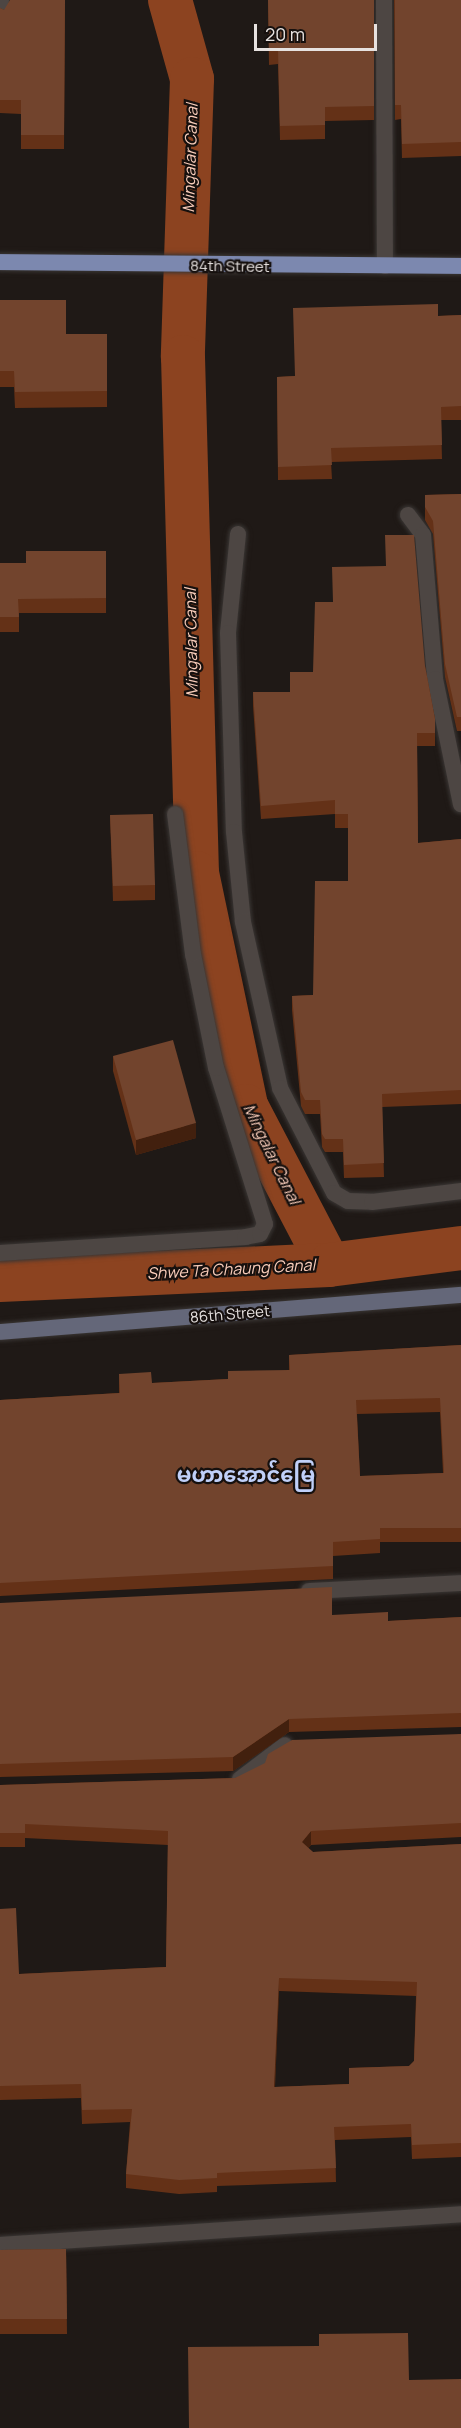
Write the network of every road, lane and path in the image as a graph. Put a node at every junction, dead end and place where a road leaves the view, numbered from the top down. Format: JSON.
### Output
{"nodes":[{"id":1,"x":1,"y":0,"type":"edge"},
{"id":2,"x":384,"y":0,"type":"edge"},
{"id":3,"x":0,"y":14,"type":"edge"},
{"id":4,"x":0,"y":262,"type":"edge"},
{"id":5,"x":385,"y":266,"type":"junction"},
{"id":6,"x":461,"y":266,"type":"edge"},
{"id":7,"x":408,"y":515,"type":"dead end"},
{"id":8,"x":238,"y":534,"type":"dead end"},
{"id":9,"x":461,"y":804,"type":"edge"},
{"id":10,"x":175,"y":814,"type":"dead end"},
{"id":11,"x":461,"y":1191,"type":"edge"},
{"id":12,"x":0,"y":1253,"type":"edge"},
{"id":13,"x":461,"y":1295,"type":"edge"},
{"id":14,"x":0,"y":1332,"type":"edge"},
{"id":15,"x":461,"y":1583,"type":"edge"},
{"id":16,"x":296,"y":1592,"type":"edge"},
{"id":17,"x":301,"y":1742,"type":"edge"},
{"id":18,"x":225,"y":1781,"type":"edge"},
{"id":19,"x":461,"y":2214,"type":"edge"},
{"id":20,"x":0,"y":2245,"type":"edge"}],
"edges":[{"from":1,"to":3,"type":"street"},
{"from":2,"to":5,"type":"street"},
{"from":4,"to":5,"type":"main road","name":"84th Street"},
{"from":5,"to":6,"type":"main road","name":"84th Street"},
{"from":7,"to":9,"type":"street"},
{"from":8,"to":11,"type":"street"},
{"from":10,"to":12,"type":"street"},
{"from":13,"to":14,"type":"main road","name":"86th Street"},
{"from":15,"to":16,"type":"street"},
{"from":17,"to":18,"type":"street"},
{"from":19,"to":20,"type":"street"}]}
